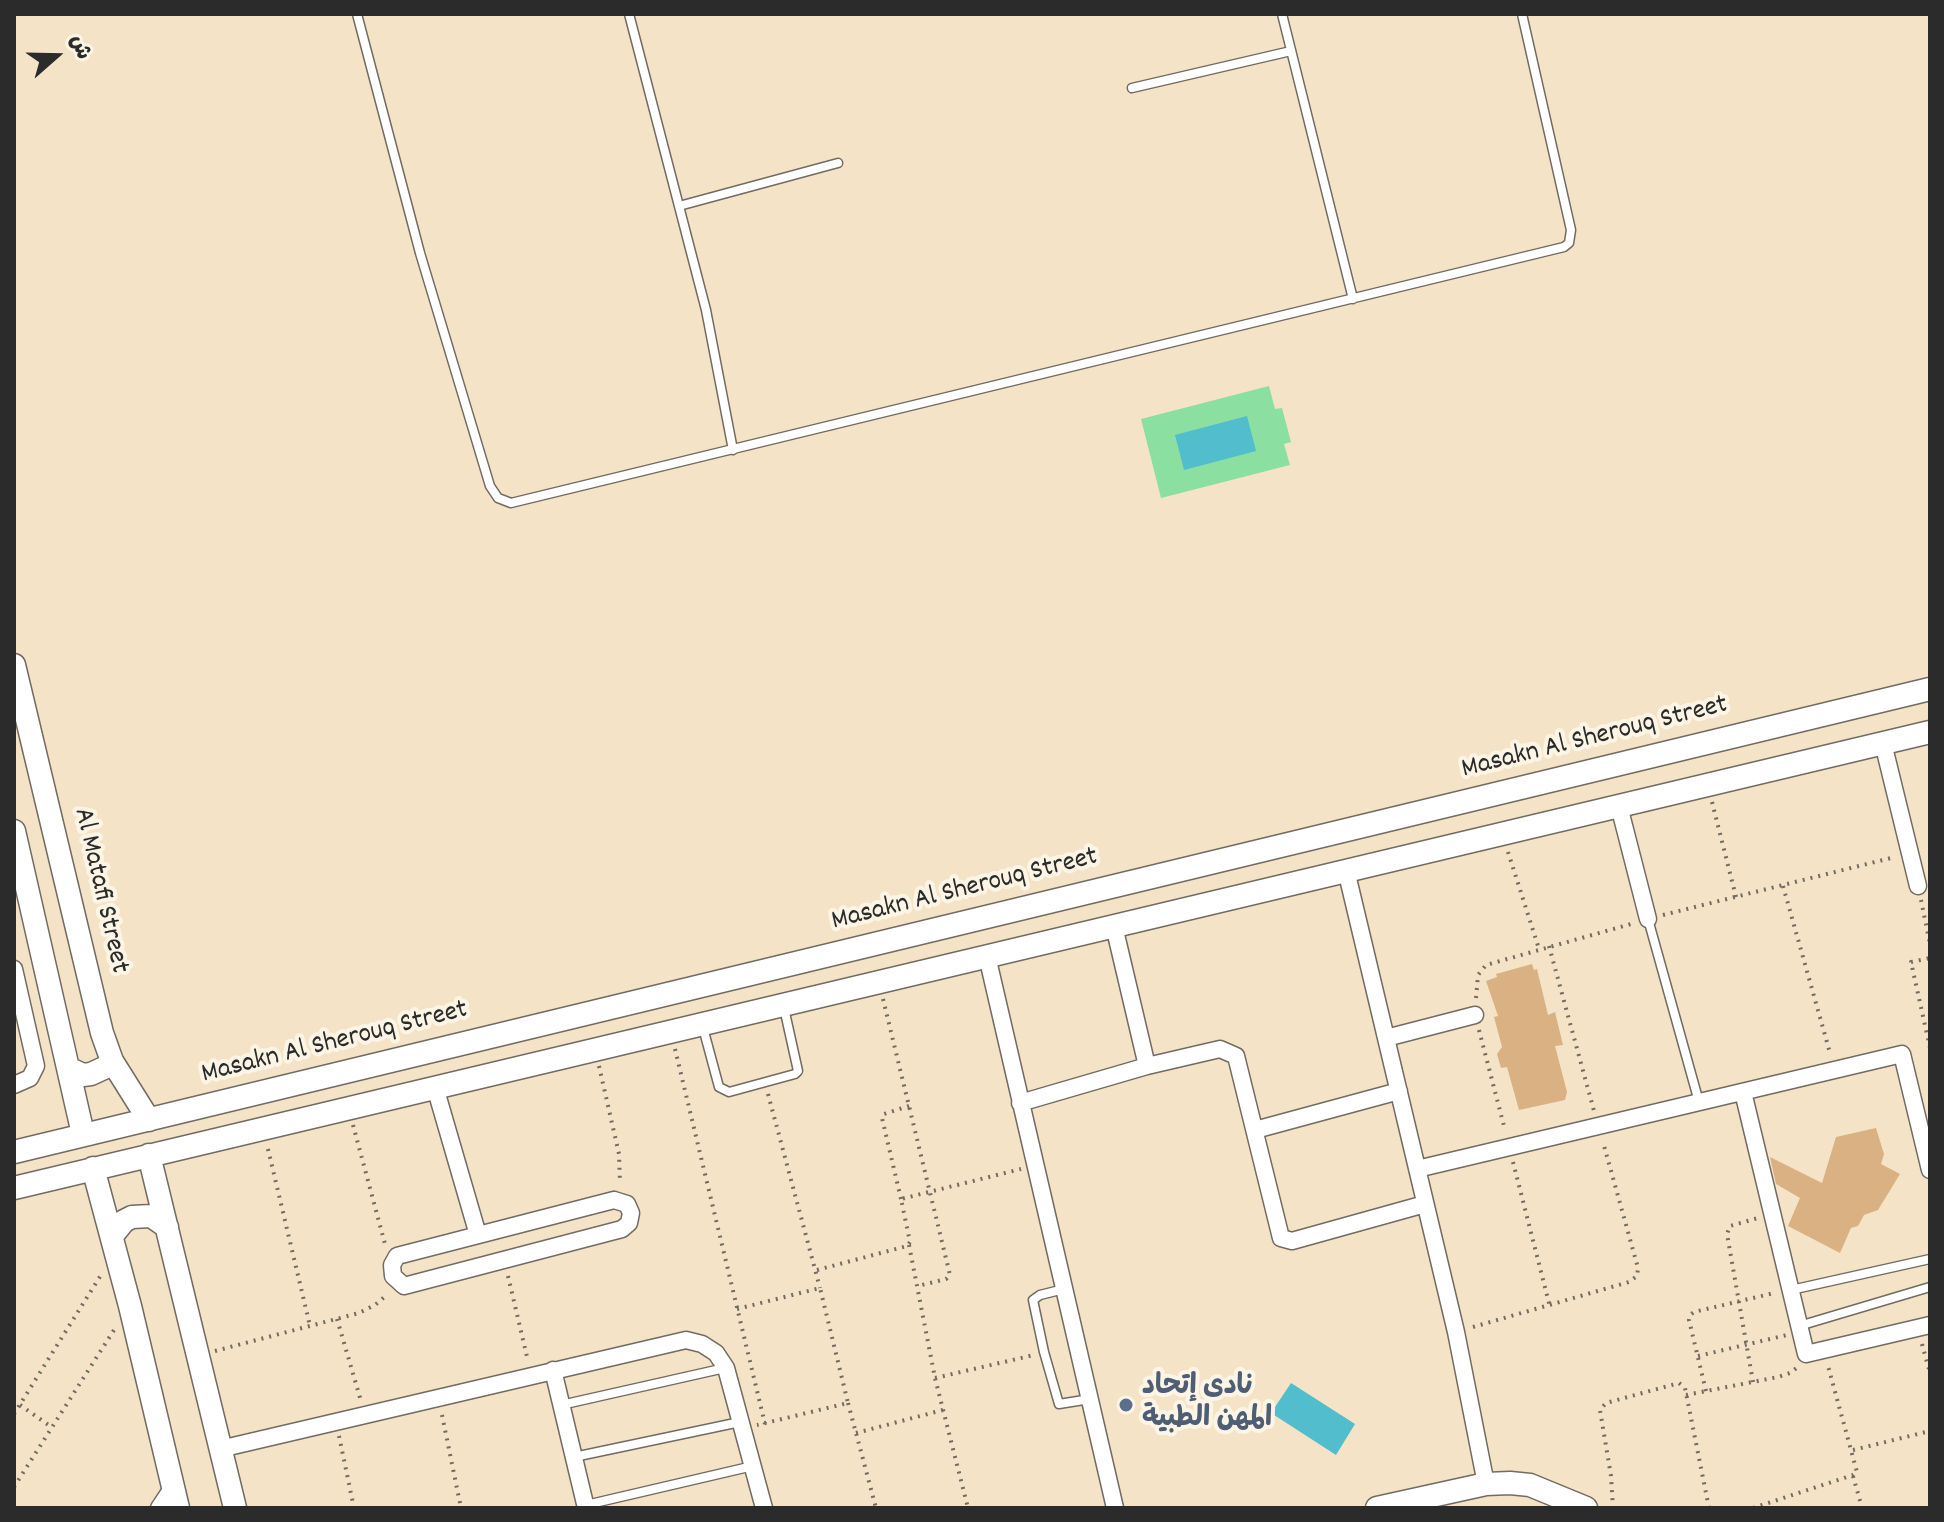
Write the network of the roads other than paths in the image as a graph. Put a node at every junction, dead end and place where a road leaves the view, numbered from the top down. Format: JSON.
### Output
{"nodes":[{"id":1,"x":357,"y":14,"type":"edge"},
{"id":2,"x":629,"y":14,"type":"edge"},
{"id":3,"x":1282,"y":14,"type":"edge"},
{"id":4,"x":1522,"y":14,"type":"edge"},
{"id":5,"x":1291,"y":51,"type":"junction"},
{"id":6,"x":1132,"y":88,"type":"dead end"},
{"id":7,"x":838,"y":163,"type":"dead end"},
{"id":8,"x":679,"y":206,"type":"junction"},
{"id":9,"x":1353,"y":299,"type":"junction"},
{"id":10,"x":733,"y":450,"type":"junction"},
{"id":11,"x":14,"y":665,"type":"edge"},
{"id":12,"x":1930,"y":689,"type":"edge"},
{"id":13,"x":1930,"y":732,"type":"edge"},
{"id":14,"x":1883,"y":743,"type":"junction"},
{"id":15,"x":1619,"y":806,"type":"junction"},
{"id":16,"x":14,"y":831,"type":"edge"},
{"id":17,"x":1265,"y":849,"type":"junction"},
{"id":18,"x":1215,"y":861,"type":"junction"},
{"id":19,"x":1346,"y":870,"type":"junction"},
{"id":20,"x":1924,"y":884,"type":"edge"},
{"id":21,"x":1273,"y":887,"type":"junction"},
{"id":22,"x":1227,"y":898,"type":"junction"},
{"id":23,"x":1648,"y":919,"type":"joint"},
{"id":24,"x":1114,"y":926,"type":"junction"},
{"id":25,"x":987,"y":956,"type":"junction"},
{"id":26,"x":14,"y":969,"type":"edge"},
{"id":27,"x":783,"y":1004,"type":"junction"},
{"id":28,"x":1475,"y":1015,"type":"road end"},
{"id":29,"x":702,"y":1023,"type":"junction"},
{"id":30,"x":1386,"y":1038,"type":"junction"},
{"id":31,"x":112,"y":1061,"type":"junction"},
{"id":32,"x":1147,"y":1066,"type":"junction"},
{"id":33,"x":68,"y":1068,"type":"junction"},
{"id":34,"x":14,"y":1085,"type":"edge"},
{"id":35,"x":435,"y":1087,"type":"junction"},
{"id":36,"x":1399,"y":1091,"type":"junction"},
{"id":37,"x":1743,"y":1092,"type":"junction"},
{"id":38,"x":1699,"y":1102,"type":"junction"},
{"id":39,"x":1020,"y":1103,"type":"junction"},
{"id":40,"x":149,"y":1120,"type":"junction"},
{"id":41,"x":1255,"y":1130,"type":"junction"},
{"id":42,"x":83,"y":1134,"type":"junction"},
{"id":43,"x":14,"y":1152,"type":"edge"},
{"id":44,"x":149,"y":1155,"type":"junction"},
{"id":45,"x":93,"y":1168,"type":"junction"},
{"id":46,"x":1417,"y":1169,"type":"junction"},
{"id":47,"x":1930,"y":1170,"type":"edge"},
{"id":48,"x":14,"y":1188,"type":"edge"},
{"id":49,"x":1425,"y":1204,"type":"junction"},
{"id":50,"x":167,"y":1227,"type":"junction"},
{"id":51,"x":478,"y":1235,"type":"junction"},
{"id":52,"x":113,"y":1244,"type":"junction"},
{"id":53,"x":1930,"y":1259,"type":"edge"},
{"id":54,"x":1930,"y":1287,"type":"edge"},
{"id":55,"x":1064,"y":1289,"type":"junction"},
{"id":56,"x":1791,"y":1290,"type":"junction"},
{"id":57,"x":1924,"y":1326,"type":"edge"},
{"id":58,"x":1800,"y":1329,"type":"junction"},
{"id":59,"x":726,"y":1368,"type":"junction"},
{"id":60,"x":553,"y":1370,"type":"junction"},
{"id":61,"x":1090,"y":1399,"type":"junction"},
{"id":62,"x":561,"y":1405,"type":"junction"},
{"id":63,"x":742,"y":1425,"type":"junction"},
{"id":64,"x":220,"y":1449,"type":"junction"},
{"id":65,"x":574,"y":1457,"type":"junction"},
{"id":66,"x":753,"y":1466,"type":"junction"},
{"id":67,"x":1486,"y":1484,"type":"junction"},
{"id":68,"x":175,"y":1497,"type":"edge"},
{"id":69,"x":586,"y":1506,"type":"edge"},
{"id":70,"x":159,"y":1508,"type":"edge"},
{"id":71,"x":235,"y":1508,"type":"edge"},
{"id":72,"x":764,"y":1508,"type":"edge"},
{"id":73,"x":1115,"y":1508,"type":"edge"},
{"id":74,"x":1377,"y":1508,"type":"edge"},
{"id":75,"x":1586,"y":1508,"type":"edge"}],
"edges":[{"from":1,"to":10,"type":"lane"},
{"from":2,"to":8,"type":"lane"},
{"from":3,"to":5,"type":"lane"},
{"from":4,"to":9,"type":"lane"},
{"from":5,"to":6,"type":"lane"},
{"from":5,"to":9,"type":"lane"},
{"from":7,"to":8,"type":"lane"},
{"from":8,"to":10,"type":"lane"},
{"from":9,"to":10,"type":"lane"},
{"from":11,"to":31,"type":"street","name":"Al Matafi Street"},
{"from":12,"to":17,"type":"street","name":"Masakn Al Sherouq Street"},
{"from":13,"to":14,"type":"street"},
{"from":14,"to":15,"type":"street"},
{"from":14,"to":20,"type":"street"},
{"from":15,"to":19,"type":"street"},
{"from":15,"to":23,"type":"street"},
{"from":16,"to":33,"type":"street"},
{"from":17,"to":18,"type":"street","name":"Masakn Al Sherouq Street"},
{"from":17,"to":21,"type":"street"},
{"from":18,"to":22,"type":"street"},
{"from":18,"to":40,"type":"street","name":"Masakn Al Sherouq Street"},
{"from":19,"to":21,"type":"street"},
{"from":19,"to":30,"type":"street"},
{"from":21,"to":22,"type":"street"},
{"from":22,"to":24,"type":"street"},
{"from":23,"to":38,"type":"lane"},
{"from":24,"to":25,"type":"street"},
{"from":24,"to":32,"type":"street"},
{"from":25,"to":27,"type":"street"},
{"from":25,"to":39,"type":"street"},
{"from":26,"to":34,"type":"street"},
{"from":27,"to":29,"type":"street"},
{"from":27,"to":29,"type":"lane"},
{"from":28,"to":30,"type":"street"},
{"from":29,"to":35,"type":"street"},
{"from":30,"to":36,"type":"street"},
{"from":31,"to":33,"type":"street"},
{"from":31,"to":40,"type":"street","name":"Al Matafi Street"},
{"from":32,"to":39,"type":"street"},
{"from":32,"to":41,"type":"street"},
{"from":33,"to":42,"type":"street"},
{"from":35,"to":44,"type":"street"},
{"from":35,"to":51,"type":"street"},
{"from":36,"to":41,"type":"street"},
{"from":36,"to":46,"type":"street"},
{"from":37,"to":38,"type":"street"},
{"from":37,"to":47,"type":"street"},
{"from":37,"to":56,"type":"street"},
{"from":38,"to":46,"type":"street"},
{"from":39,"to":55,"type":"street"},
{"from":40,"to":42,"type":"street","name":"Masakn Al Sherouq Street"},
{"from":41,"to":49,"type":"street"},
{"from":42,"to":43,"type":"street","name":"Masakn Al Sherouq Street"},
{"from":44,"to":45,"type":"street"},
{"from":44,"to":50,"type":"street"},
{"from":45,"to":48,"type":"street"},
{"from":45,"to":52,"type":"street"},
{"from":46,"to":49,"type":"street"},
{"from":49,"to":67,"type":"street"},
{"from":50,"to":52,"type":"street"},
{"from":50,"to":64,"type":"street"},
{"from":51,"to":51,"type":"street"},
{"from":52,"to":68,"type":"street"},
{"from":53,"to":56,"type":"lane"},
{"from":54,"to":58,"type":"lane"},
{"from":55,"to":61,"type":"street"},
{"from":55,"to":61,"type":"lane"},
{"from":56,"to":58,"type":"street"},
{"from":57,"to":58,"type":"street"},
{"from":59,"to":60,"type":"street"},
{"from":59,"to":62,"type":"lane"},
{"from":59,"to":63,"type":"street"},
{"from":60,"to":62,"type":"street"},
{"from":60,"to":64,"type":"street"},
{"from":61,"to":73,"type":"street"},
{"from":62,"to":65,"type":"street"},
{"from":63,"to":65,"type":"lane"},
{"from":63,"to":66,"type":"street"},
{"from":64,"to":71,"type":"street"},
{"from":65,"to":69,"type":"street"},
{"from":66,"to":69,"type":"lane"},
{"from":66,"to":72,"type":"street"},
{"from":67,"to":74,"type":"street"},
{"from":67,"to":75,"type":"street"},
{"from":68,"to":70,"type":"street"}]}
